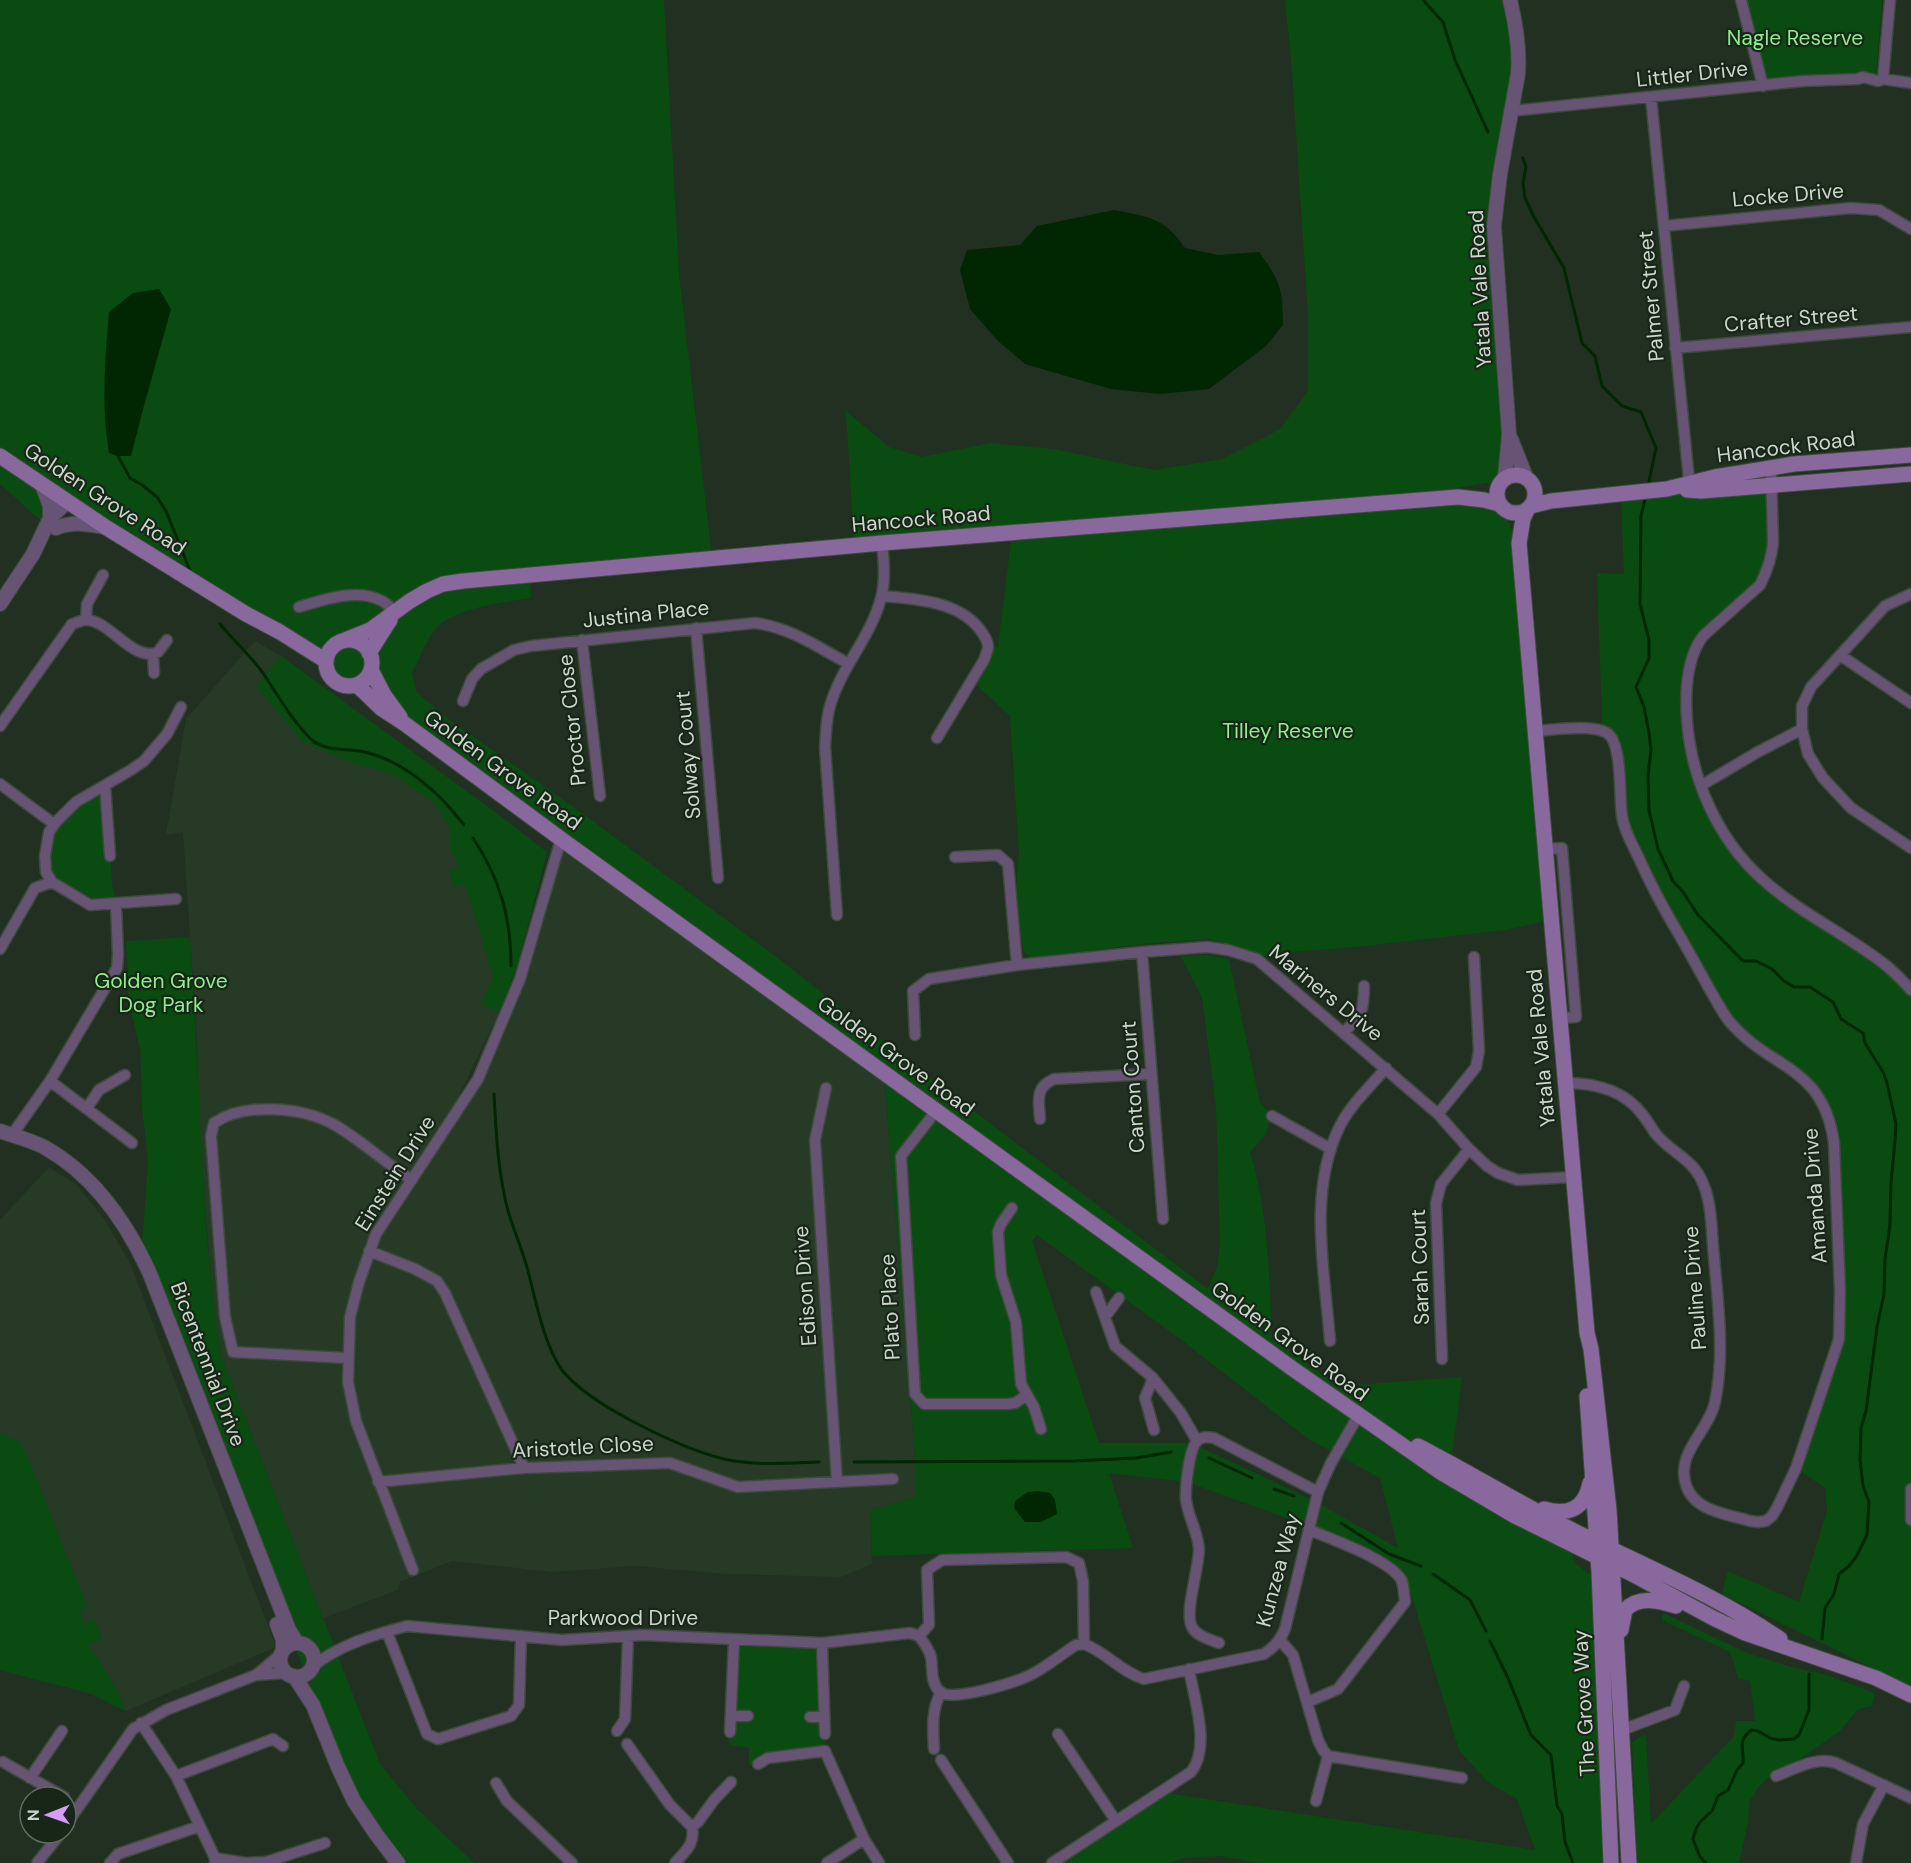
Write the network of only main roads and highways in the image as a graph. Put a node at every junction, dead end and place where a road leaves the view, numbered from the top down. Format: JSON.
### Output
{"nodes":[{"id":1,"x":1911,"y":454,"type":"edge"},
{"id":2,"x":0,"y":456,"type":"edge"},
{"id":3,"x":1911,"y":474,"type":"edge"},
{"id":4,"x":1502,"y":481,"type":"junction"},
{"id":5,"x":1530,"y":482,"type":"junction"},
{"id":6,"x":1689,"y":487,"type":"junction"},
{"id":7,"x":1600,"y":496,"type":"junction"},
{"id":8,"x":1458,"y":497,"type":"junction"},
{"id":9,"x":1502,"y":507,"type":"junction"},
{"id":10,"x":1529,"y":508,"type":"junction"},
{"id":11,"x":1519,"y":543,"type":"junction"},
{"id":12,"x":395,"y":612,"type":"junction"},
{"id":13,"x":280,"y":632,"type":"junction"},
{"id":14,"x":340,"y":642,"type":"junction"},
{"id":15,"x":369,"y":653,"type":"junction"},
{"id":16,"x":326,"y":661,"type":"junction"},
{"id":17,"x":371,"y":670,"type":"junction"},
{"id":18,"x":357,"y":685,"type":"junction"},
{"id":19,"x":405,"y":724,"type":"junction"},
{"id":20,"x":1587,"y":1333,"type":"junction"},
{"id":21,"x":1361,"y":1418,"type":"junction"},
{"id":22,"x":1592,"y":1472,"type":"junction"},
{"id":23,"x":1607,"y":1482,"type":"junction"},
{"id":24,"x":1529,"y":1505,"type":"junction"},
{"id":25,"x":1596,"y":1542,"type":"junction"},
{"id":26,"x":1611,"y":1548,"type":"junction"},
{"id":27,"x":1635,"y":1560,"type":"junction"},
{"id":28,"x":1605,"y":1561,"type":"junction"},
{"id":29,"x":1713,"y":1618,"type":"junction"},
{"id":30,"x":1795,"y":1649,"type":"junction"},
{"id":31,"x":1911,"y":1695,"type":"edge"},
{"id":32,"x":1620,"y":1697,"type":"junction"},
{"id":33,"x":1611,"y":1863,"type":"edge"},
{"id":34,"x":1629,"y":1863,"type":"edge"}],
"edges":[{"from":1,"to":6,"type":"main road","name":"Hancock Road"},
{"from":2,"to":13,"type":"main road","name":"Golden Grove Road"},
{"from":3,"to":6,"type":"main road","name":"Hancock Road"},
{"from":4,"to":5,"type":"main road"},
{"from":4,"to":8,"type":"main road","name":"Hancock Road"},
{"from":4,"to":9,"type":"main road"},
{"from":5,"to":7,"type":"main road","name":"Hancock Road"},
{"from":5,"to":10,"type":"main road"},
{"from":6,"to":7,"type":"main road","name":"Hancock Road"},
{"from":7,"to":10,"type":"main road","name":"Hancock Road"},
{"from":8,"to":9,"type":"main road","name":"Hancock Road"},
{"from":8,"to":12,"type":"main road","name":"Hancock Road"},
{"from":9,"to":10,"type":"main road"},
{"from":9,"to":11,"type":"main road","name":"Yatala Vale Road"},
{"from":10,"to":11,"type":"main road","name":"Yatala Vale Road"},
{"from":11,"to":20,"type":"main road","name":"Yatala Vale Road"},
{"from":12,"to":14,"type":"main road","name":"Hancock Road"},
{"from":12,"to":15,"type":"main road","name":"Hancock Road"},
{"from":13,"to":14,"type":"main road","name":"Golden Grove Road"},
{"from":13,"to":16,"type":"main road","name":"Golden Grove Road"},
{"from":14,"to":15,"type":"main road"},
{"from":14,"to":16,"type":"main road"},
{"from":15,"to":17,"type":"main road"},
{"from":16,"to":18,"type":"main road"},
{"from":17,"to":18,"type":"main road"},
{"from":17,"to":19,"type":"main road","name":"Golden Grove Road"},
{"from":18,"to":19,"type":"main road","name":"Golden Grove Road"},
{"from":19,"to":21,"type":"main road","name":"Golden Grove Road"},
{"from":20,"to":22,"type":"main road"},
{"from":20,"to":23,"type":"main road","name":"Yatala Vale Road"},
{"from":21,"to":24,"type":"main road","name":"Golden Grove Road"},
{"from":21,"to":28,"type":"main road","name":"Golden Grove Road"},
{"from":22,"to":24,"type":"main road"},
{"from":22,"to":25,"type":"main road"},
{"from":23,"to":26,"type":"main road","name":"Yatala Vale Road"},
{"from":23,"to":27,"type":"main road"},
{"from":24,"to":25,"type":"main road","name":"Golden Grove Road"},
{"from":25,"to":26,"type":"main road","name":"Golden Grove Road"},
{"from":25,"to":28,"type":"main road","name":"The Grove Way"},
{"from":26,"to":27,"type":"main road","name":"Golden Grove Road"},
{"from":26,"to":28,"type":"main road","name":"The Grove Way"},
{"from":27,"to":30,"type":"main road","name":"Golden Grove Road"},
{"from":28,"to":29,"type":"main road","name":"Golden Grove Road"},
{"from":28,"to":32,"type":"main road","name":"The Grove Way"},
{"from":28,"to":33,"type":"main road","name":"The Grove Way"},
{"from":29,"to":30,"type":"main road","name":"Golden Grove Road"},
{"from":29,"to":32,"type":"main road"},
{"from":30,"to":31,"type":"main road","name":"Golden Grove Road"},
{"from":32,"to":34,"type":"main road","name":"The Grove Way"}]}
